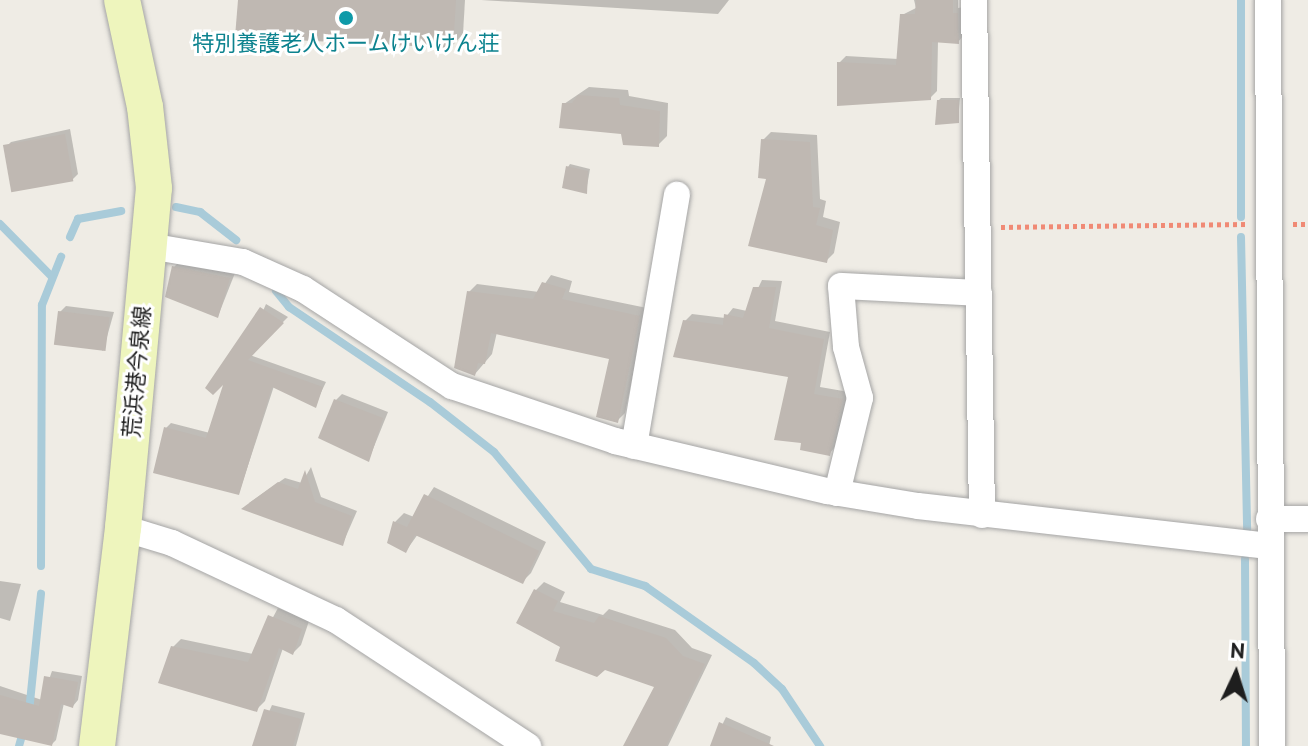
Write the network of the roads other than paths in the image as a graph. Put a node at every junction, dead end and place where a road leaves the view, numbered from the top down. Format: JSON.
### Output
{"nodes":[{"id":1,"x":122,"y":0,"type":"edge"},
{"id":2,"x":974,"y":0,"type":"edge"},
{"id":3,"x":1268,"y":0,"type":"edge"},
{"id":4,"x":677,"y":195,"type":"dead end"},
{"id":5,"x":149,"y":246,"type":"junction"},
{"id":6,"x":979,"y":293,"type":"junction"},
{"id":7,"x":634,"y":446,"type":"junction"},
{"id":8,"x":837,"y":493,"type":"junction"},
{"id":9,"x":982,"y":515,"type":"junction"},
{"id":10,"x":1269,"y":519,"type":"junction"},
{"id":11,"x":1308,"y":519,"type":"edge"},
{"id":12,"x":123,"y":528,"type":"junction"},
{"id":13,"x":1269,"y":546,"type":"junction"},
{"id":14,"x":97,"y":746,"type":"edge"},
{"id":15,"x":528,"y":746,"type":"edge"},
{"id":16,"x":1272,"y":746,"type":"edge"}],
"edges":[{"from":1,"to":5,"type":"main road","name":"荒浜港今泉線"},
{"from":2,"to":6,"type":"street"},
{"from":3,"to":10,"type":"street"},
{"from":4,"to":7,"type":"street"},
{"from":5,"to":7,"type":"street"},
{"from":5,"to":12,"type":"main road","name":"荒浜港今泉線"},
{"from":6,"to":8,"type":"street"},
{"from":6,"to":9,"type":"street"},
{"from":7,"to":8,"type":"street"},
{"from":8,"to":9,"type":"street"},
{"from":9,"to":13,"type":"street"},
{"from":10,"to":11,"type":"street"},
{"from":10,"to":13,"type":"street"},
{"from":12,"to":14,"type":"main road","name":"荒浜港今泉線"},
{"from":12,"to":15,"type":"street"},
{"from":13,"to":16,"type":"street"}]}
